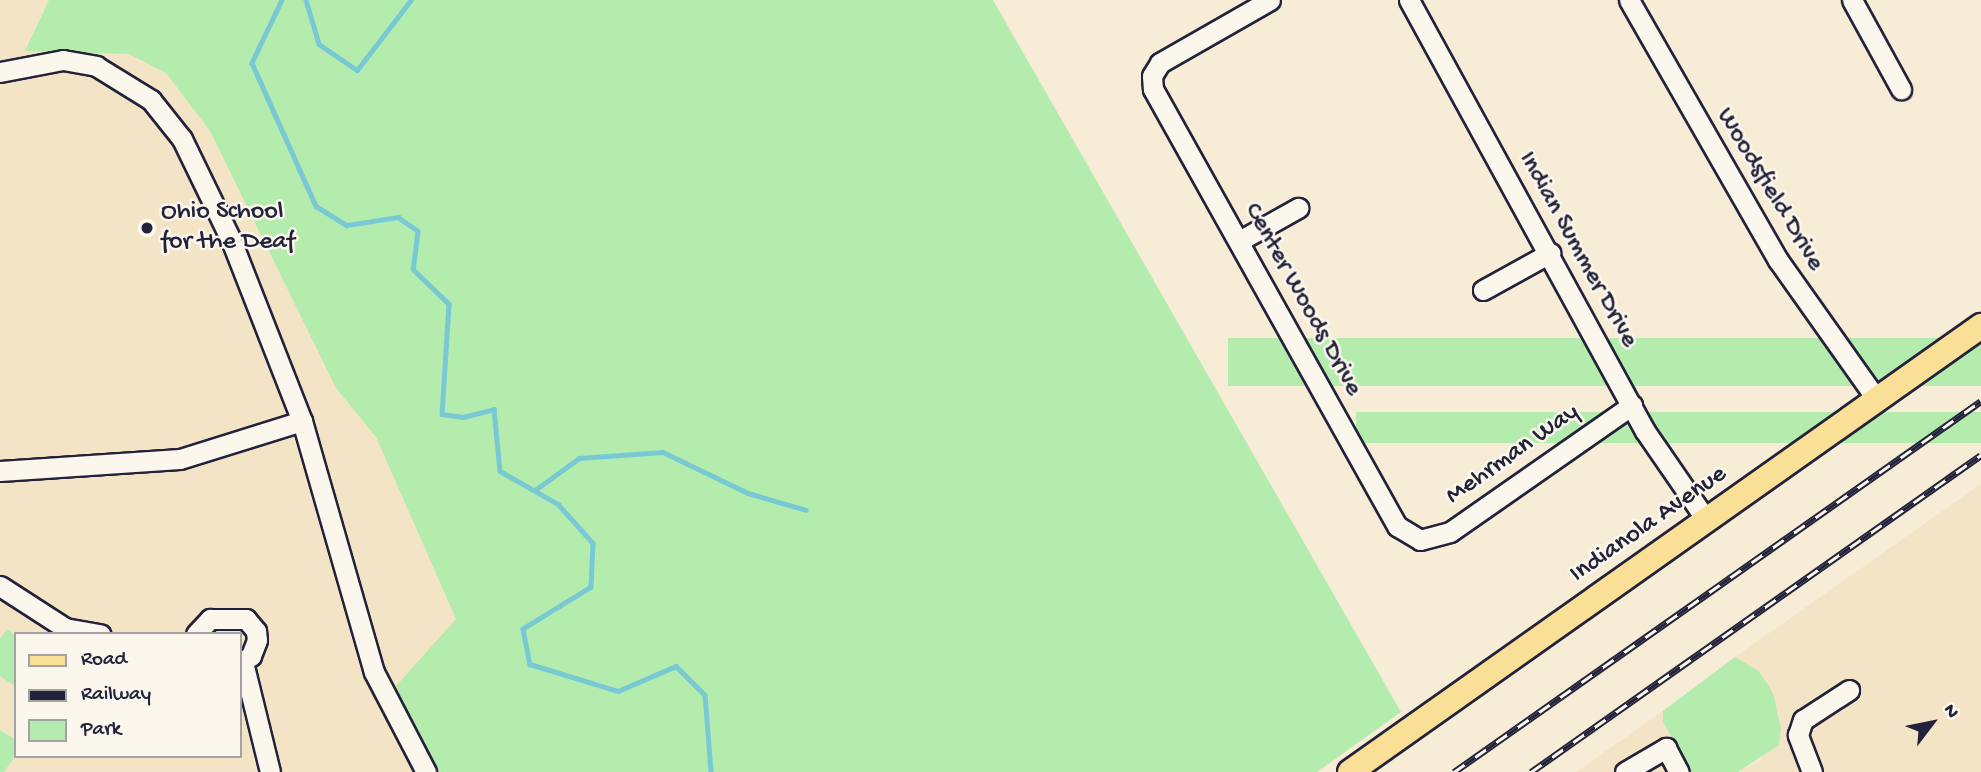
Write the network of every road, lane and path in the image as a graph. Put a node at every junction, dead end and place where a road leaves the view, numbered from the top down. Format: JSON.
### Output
{"nodes":[{"id":1,"x":1270,"y":0,"type":"edge"},
{"id":2,"x":1409,"y":0,"type":"edge"},
{"id":3,"x":1629,"y":0,"type":"edge"},
{"id":4,"x":1852,"y":0,"type":"edge"},
{"id":5,"x":0,"y":72,"type":"edge"},
{"id":6,"x":1902,"y":89,"type":"dead end"},
{"id":7,"x":1298,"y":208,"type":"dead end"},
{"id":8,"x":1239,"y":242,"type":"junction"},
{"id":9,"x":1550,"y":253,"type":"junction"},
{"id":10,"x":1483,"y":290,"type":"dead end"},
{"id":11,"x":1981,"y":326,"type":"edge"},
{"id":12,"x":1877,"y":400,"type":"junction"},
{"id":13,"x":1632,"y":405,"type":"junction"},
{"id":14,"x":302,"y":421,"type":"junction"},
{"id":15,"x":0,"y":471,"type":"edge"},
{"id":16,"x":1707,"y":521,"type":"junction"},
{"id":17,"x":1420,"y":540,"type":"joint"},
{"id":18,"x":0,"y":586,"type":"edge"},
{"id":19,"x":88,"y":632,"type":"edge"},
{"id":20,"x":198,"y":632,"type":"edge"},
{"id":21,"x":242,"y":662,"type":"edge"},
{"id":22,"x":1849,"y":690,"type":"dead end"},
{"id":23,"x":270,"y":772,"type":"edge"},
{"id":24,"x":425,"y":772,"type":"edge"},
{"id":25,"x":1350,"y":772,"type":"edge"},
{"id":26,"x":1625,"y":772,"type":"edge"},
{"id":27,"x":1679,"y":772,"type":"edge"},
{"id":28,"x":1812,"y":772,"type":"edge"}],
"edges":[{"from":1,"to":8,"type":"street","name":"Center Woods Drive"},
{"from":2,"to":9,"type":"street","name":"Indian Summer Drive"},
{"from":3,"to":12,"type":"street","name":"Woodsfield Drive"},
{"from":4,"to":6,"type":"street"},
{"from":5,"to":14,"type":"street"},
{"from":7,"to":8,"type":"street"},
{"from":8,"to":17,"type":"street","name":"Center Woods Drive"},
{"from":9,"to":10,"type":"street"},
{"from":9,"to":13,"type":"street","name":"Indian Summer Drive"},
{"from":11,"to":12,"type":"main road","name":"Indianola Avenue"},
{"from":12,"to":16,"type":"main road","name":"Indianola Avenue"},
{"from":13,"to":16,"type":"street","name":"Indian Summer Drive"},
{"from":13,"to":17,"type":"street","name":"Mehrman Way"},
{"from":14,"to":15,"type":"street"},
{"from":14,"to":24,"type":"street"},
{"from":16,"to":25,"type":"main road","name":"Indianola Avenue"},
{"from":18,"to":19,"type":"street"},
{"from":20,"to":21,"type":"street"},
{"from":21,"to":23,"type":"street"},
{"from":22,"to":28,"type":"street"},
{"from":26,"to":27,"type":"street"}]}
